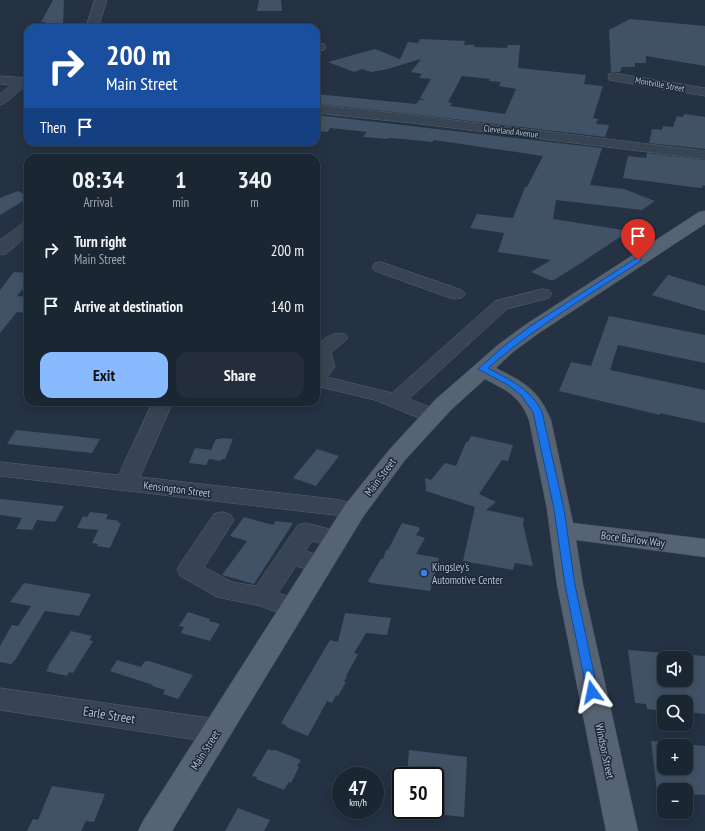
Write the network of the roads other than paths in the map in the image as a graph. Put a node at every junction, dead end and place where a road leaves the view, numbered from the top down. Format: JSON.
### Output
{"nodes":[{"id":1,"x":101,"y":0,"type":"edge"},
{"id":2,"x":93,"y":24,"type":"edge"},
{"id":3,"x":614,"y":77,"type":"dead end"},
{"id":4,"x":0,"y":80,"type":"edge"},
{"id":5,"x":24,"y":82,"type":"edge"},
{"id":6,"x":24,"y":83,"type":"edge"},
{"id":7,"x":705,"y":92,"type":"edge"},
{"id":8,"x":0,"y":101,"type":"edge"},
{"id":9,"x":320,"y":109,"type":"edge"},
{"id":10,"x":704,"y":159,"type":"edge"},
{"id":11,"x":705,"y":216,"type":"edge"},
{"id":12,"x":24,"y":230,"type":"edge"},
{"id":13,"x":0,"y":250,"type":"edge"},
{"id":14,"x":380,"y":267,"type":"dead end"},
{"id":15,"x":456,"y":294,"type":"dead end"},
{"id":16,"x":543,"y":294,"type":"dead end"},
{"id":17,"x":338,"y":338,"type":"dead end"},
{"id":18,"x":482,"y":369,"type":"junction"},
{"id":19,"x":320,"y":372,"type":"edge"},
{"id":20,"x":320,"y":381,"type":"edge"},
{"id":21,"x":395,"y":401,"type":"junction"},
{"id":22,"x":162,"y":406,"type":"edge"},
{"id":23,"x":433,"y":416,"type":"junction"},
{"id":24,"x":0,"y":469,"type":"edge"},
{"id":25,"x":126,"y":483,"type":"junction"},
{"id":26,"x":354,"y":511,"type":"junction"},
{"id":27,"x":222,"y":520,"type":"dead end"},
{"id":28,"x":562,"y":530,"type":"junction"},
{"id":29,"x":337,"y":538,"type":"junction"},
{"id":30,"x":705,"y":548,"type":"edge"},
{"id":31,"x":290,"y":556,"type":"junction"},
{"id":32,"x":321,"y":564,"type":"junction"},
{"id":33,"x":262,"y":597,"type":"junction"},
{"id":34,"x":294,"y":608,"type":"junction"},
{"id":35,"x":0,"y":699,"type":"edge"},
{"id":36,"x":217,"y":731,"type":"junction"},
{"id":37,"x":154,"y":831,"type":"edge"},
{"id":38,"x":622,"y":831,"type":"edge"}],
"edges":[{"from":1,"to":2,"type":"street"},
{"from":3,"to":7,"type":"street","name":"Montville Street"},
{"from":4,"to":5,"type":"street"},
{"from":6,"to":8,"type":"street"},
{"from":9,"to":10,"type":"street","name":"Cleveland Avenue"},
{"from":11,"to":18,"type":"main road","name":"Main Street"},
{"from":12,"to":13,"type":"street"},
{"from":14,"to":15,"type":"street"},
{"from":16,"to":21,"type":"street"},
{"from":17,"to":19,"type":"street"},
{"from":18,"to":23,"type":"main road","name":"Main Street"},
{"from":18,"to":28,"type":"main road","name":"Windsor Street"},
{"from":20,"to":21,"type":"street"},
{"from":21,"to":23,"type":"street"},
{"from":22,"to":25,"type":"street"},
{"from":23,"to":26,"type":"main road","name":"Main Street"},
{"from":24,"to":25,"type":"street","name":"Kensington Street"},
{"from":25,"to":26,"type":"street","name":"Kensington Street"},
{"from":26,"to":29,"type":"main road","name":"Main Street"},
{"from":27,"to":33,"type":"street"},
{"from":28,"to":30,"type":"main road","name":"Boce Barlow Way"},
{"from":28,"to":38,"type":"main road","name":"Windsor Street"},
{"from":29,"to":31,"type":"street"},
{"from":29,"to":32,"type":"main road","name":"Main Street"},
{"from":31,"to":32,"type":"street"},
{"from":31,"to":33,"type":"street"},
{"from":32,"to":34,"type":"main road","name":"Main Street"},
{"from":33,"to":34,"type":"street"},
{"from":34,"to":36,"type":"main road","name":"Main Street"},
{"from":35,"to":36,"type":"street","name":"Earle Street"},
{"from":36,"to":37,"type":"main road","name":"Main Street"}]}
